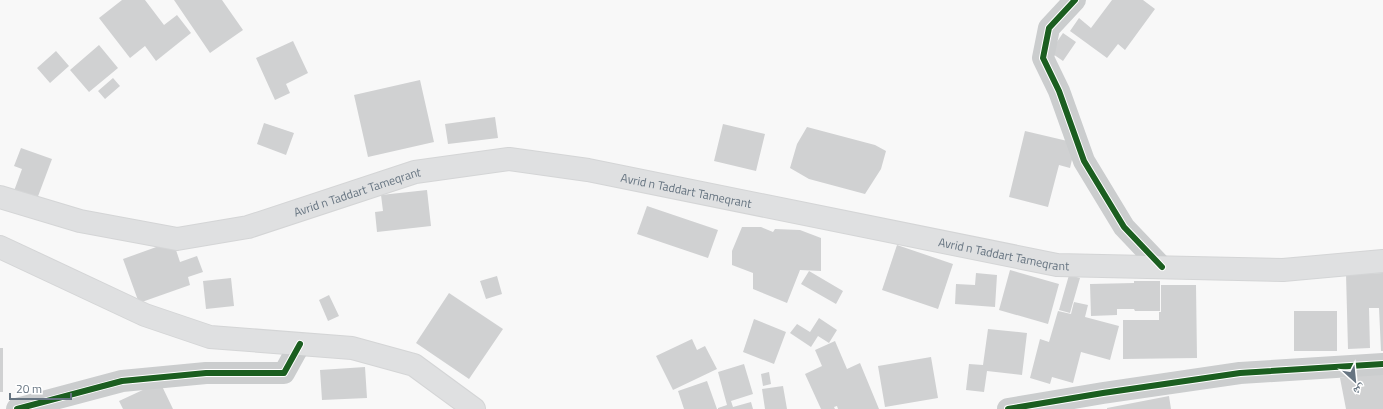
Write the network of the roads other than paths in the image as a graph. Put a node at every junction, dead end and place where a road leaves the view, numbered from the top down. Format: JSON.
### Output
{"nodes":[{"id":1,"x":1075,"y":0,"type":"edge"},
{"id":2,"x":0,"y":197,"type":"edge"},
{"id":3,"x":0,"y":247,"type":"edge"},
{"id":4,"x":1383,"y":261,"type":"edge"},
{"id":5,"x":1162,"y":267,"type":"junction"},
{"id":6,"x":300,"y":344,"type":"junction"},
{"id":7,"x":1383,"y":364,"type":"edge"},
{"id":8,"x":17,"y":409,"type":"edge"},
{"id":9,"x":474,"y":409,"type":"edge"},
{"id":10,"x":1008,"y":409,"type":"edge"}],
"edges":[{"from":1,"to":5,"type":"street"},
{"from":2,"to":5,"type":"main road","name":"Avrid n Taddart Tameqrant"},
{"from":3,"to":6,"type":"main road"},
{"from":4,"to":5,"type":"main road","name":"Avrid n Taddart Tameqrant"},
{"from":6,"to":8,"type":"street"},
{"from":6,"to":9,"type":"main road"},
{"from":7,"to":10,"type":"street"}]}
